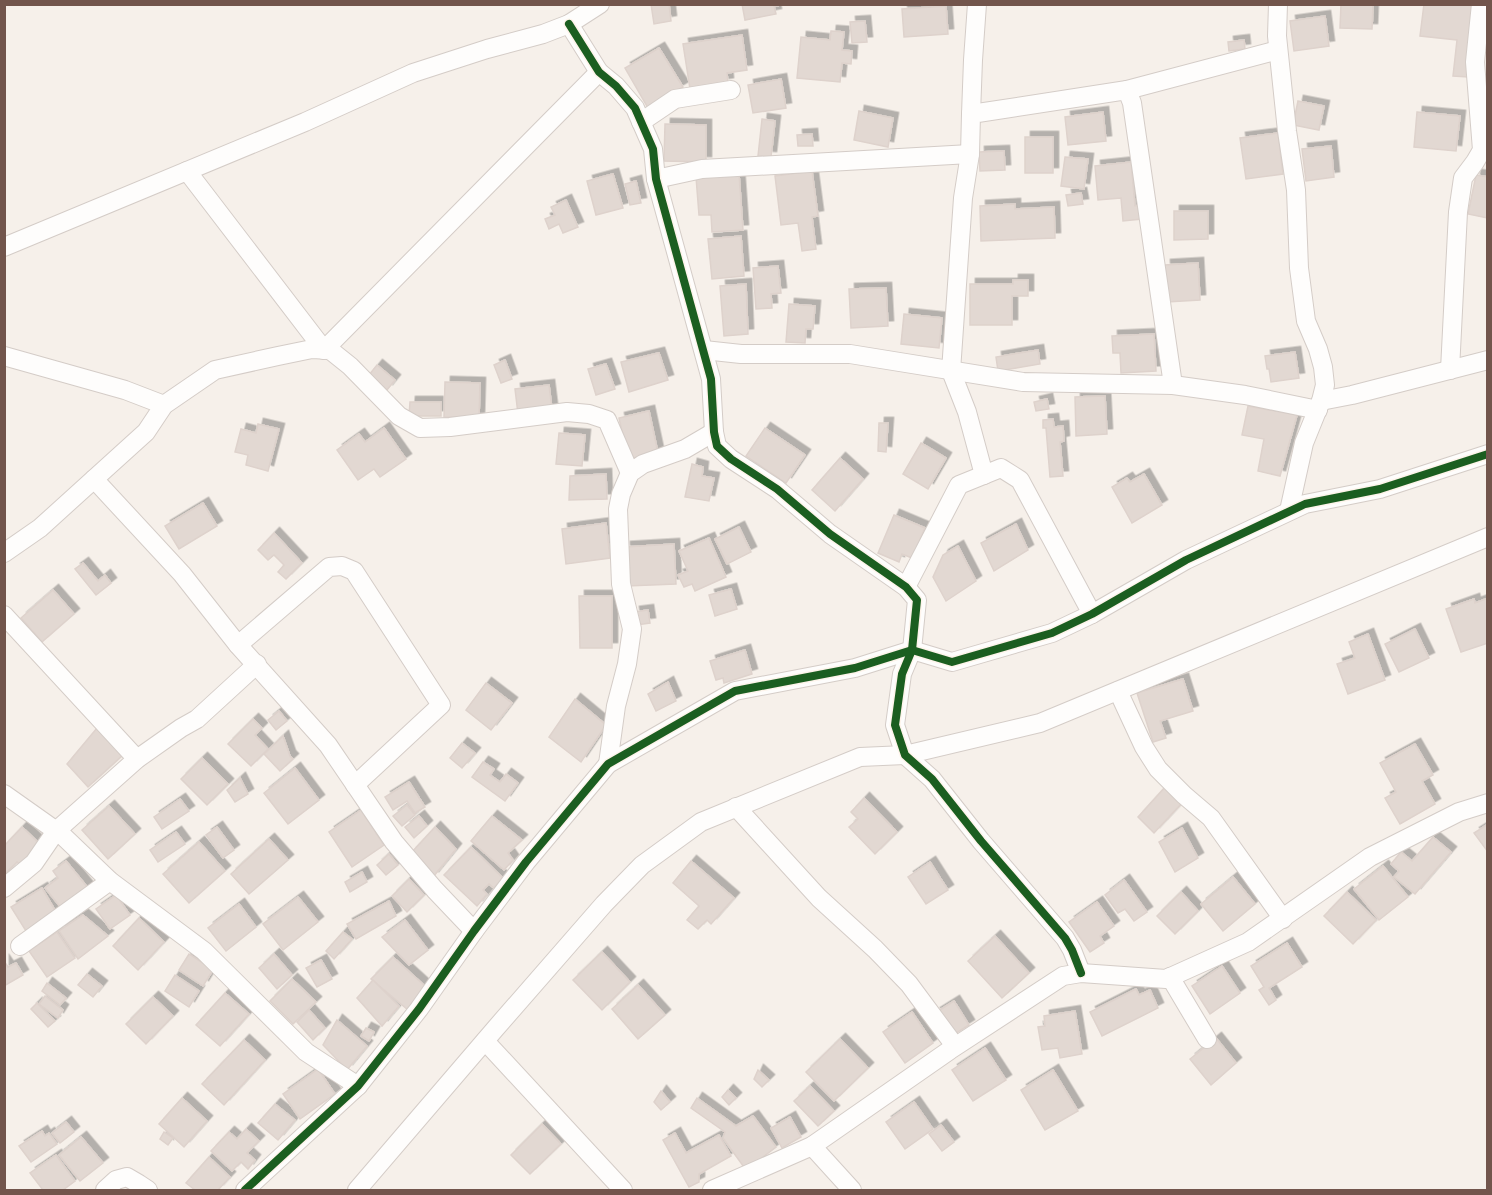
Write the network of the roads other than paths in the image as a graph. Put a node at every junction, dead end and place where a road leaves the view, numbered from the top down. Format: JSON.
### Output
{"nodes":[{"id":1,"x":600,"y":4,"type":"edge"},
{"id":2,"x":977,"y":4,"type":"edge"},
{"id":3,"x":1278,"y":4,"type":"edge"},
{"id":4,"x":1481,"y":4,"type":"edge"},
{"id":5,"x":569,"y":24,"type":"junction"},
{"id":6,"x":1278,"y":50,"type":"junction"},
{"id":7,"x":599,"y":72,"type":"junction"},
{"id":8,"x":731,"y":90,"type":"dead end"},
{"id":9,"x":1127,"y":90,"type":"junction"},
{"id":10,"x":971,"y":114,"type":"junction"},
{"id":11,"x":641,"y":122,"type":"junction"},
{"id":12,"x":970,"y":153,"type":"junction"},
{"id":13,"x":187,"y":171,"type":"junction"},
{"id":14,"x":656,"y":179,"type":"junction"},
{"id":15,"x":4,"y":247,"type":"edge"},
{"id":16,"x":324,"y":350,"type":"junction"},
{"id":17,"x":704,"y":350,"type":"junction"},
{"id":18,"x":4,"y":356,"type":"edge"},
{"id":19,"x":1488,"y":360,"type":"edge"},
{"id":20,"x":1450,"y":370,"type":"junction"},
{"id":21,"x":951,"y":371,"type":"junction"},
{"id":22,"x":1173,"y":385,"type":"junction"},
{"id":23,"x":164,"y":405,"type":"junction"},
{"id":24,"x":1320,"y":405,"type":"junction"},
{"id":25,"x":714,"y":432,"type":"junction"},
{"id":26,"x":1488,"y":454,"type":"edge"},
{"id":27,"x":630,"y":473,"type":"junction"},
{"id":28,"x":984,"y":475,"type":"junction"},
{"id":29,"x":94,"y":479,"type":"junction"},
{"id":30,"x":1289,"y":512,"type":"junction"},
{"id":31,"x":1488,"y":537,"type":"edge"},
{"id":32,"x":4,"y":553,"type":"edge"},
{"id":33,"x":906,"y":587,"type":"junction"},
{"id":34,"x":1092,"y":614,"type":"junction"},
{"id":35,"x":4,"y":615,"type":"edge"},
{"id":36,"x":238,"y":645,"type":"junction"},
{"id":37,"x":912,"y":650,"type":"junction"},
{"id":38,"x":257,"y":664,"type":"junction"},
{"id":39,"x":1118,"y":691,"type":"junction"},
{"id":40,"x":905,"y":755,"type":"junction"},
{"id":41,"x":137,"y":759,"type":"junction"},
{"id":42,"x":608,"y":764,"type":"junction"},
{"id":43,"x":355,"y":785,"type":"junction"},
{"id":44,"x":4,"y":794,"type":"edge"},
{"id":45,"x":1488,"y":803,"type":"edge"},
{"id":46,"x":736,"y":807,"type":"junction"},
{"id":47,"x":56,"y":831,"type":"junction"},
{"id":48,"x":110,"y":881,"type":"junction"},
{"id":49,"x":4,"y":888,"type":"edge"},
{"id":50,"x":1283,"y":919,"type":"junction"},
{"id":51,"x":474,"y":931,"type":"junction"},
{"id":52,"x":20,"y":946,"type":"dead end"},
{"id":53,"x":1081,"y":973,"type":"junction"},
{"id":54,"x":1170,"y":977,"type":"junction"},
{"id":55,"x":1207,"y":1039,"type":"dead end"},
{"id":56,"x":485,"y":1041,"type":"junction"},
{"id":57,"x":955,"y":1046,"type":"junction"},
{"id":58,"x":358,"y":1086,"type":"junction"},
{"id":59,"x":812,"y":1146,"type":"junction"},
{"id":60,"x":105,"y":1191,"type":"edge"},
{"id":61,"x":148,"y":1191,"type":"edge"},
{"id":62,"x":245,"y":1191,"type":"edge"},
{"id":63,"x":357,"y":1191,"type":"edge"},
{"id":64,"x":623,"y":1191,"type":"edge"},
{"id":65,"x":712,"y":1191,"type":"edge"},
{"id":66,"x":852,"y":1191,"type":"edge"}],
"edges":[{"from":1,"to":5,"type":"street"},
{"from":2,"to":10,"type":"street"},
{"from":3,"to":6,"type":"street"},
{"from":4,"to":20,"type":"street"},
{"from":5,"to":7,"type":"street"},
{"from":5,"to":13,"type":"street"},
{"from":6,"to":9,"type":"street"},
{"from":6,"to":24,"type":"street"},
{"from":7,"to":11,"type":"street"},
{"from":7,"to":16,"type":"street"},
{"from":8,"to":11,"type":"street"},
{"from":9,"to":10,"type":"street"},
{"from":9,"to":22,"type":"street"},
{"from":10,"to":12,"type":"street"},
{"from":11,"to":14,"type":"street"},
{"from":12,"to":14,"type":"street"},
{"from":12,"to":21,"type":"street"},
{"from":13,"to":15,"type":"street"},
{"from":13,"to":16,"type":"street"},
{"from":14,"to":17,"type":"street"},
{"from":16,"to":23,"type":"street"},
{"from":16,"to":27,"type":"street"},
{"from":17,"to":21,"type":"street"},
{"from":17,"to":25,"type":"street"},
{"from":18,"to":23,"type":"street"},
{"from":19,"to":20,"type":"street"},
{"from":20,"to":24,"type":"street"},
{"from":21,"to":22,"type":"street"},
{"from":21,"to":28,"type":"street"},
{"from":22,"to":24,"type":"street"},
{"from":23,"to":29,"type":"street"},
{"from":24,"to":30,"type":"street"},
{"from":25,"to":27,"type":"street"},
{"from":25,"to":33,"type":"street"},
{"from":26,"to":30,"type":"street"},
{"from":27,"to":42,"type":"street"},
{"from":28,"to":33,"type":"street"},
{"from":28,"to":34,"type":"street"},
{"from":29,"to":32,"type":"street"},
{"from":29,"to":36,"type":"street"},
{"from":30,"to":34,"type":"street"},
{"from":31,"to":39,"type":"street"},
{"from":33,"to":37,"type":"street"},
{"from":34,"to":37,"type":"street"},
{"from":35,"to":41,"type":"street"},
{"from":36,"to":38,"type":"street"},
{"from":36,"to":43,"type":"street"},
{"from":37,"to":40,"type":"street"},
{"from":37,"to":42,"type":"street"},
{"from":38,"to":41,"type":"street"},
{"from":38,"to":43,"type":"street"},
{"from":39,"to":40,"type":"street"},
{"from":39,"to":50,"type":"street"},
{"from":40,"to":46,"type":"street"},
{"from":40,"to":53,"type":"street"},
{"from":41,"to":47,"type":"street"},
{"from":42,"to":51,"type":"street"},
{"from":43,"to":51,"type":"street"},
{"from":44,"to":47,"type":"street"},
{"from":45,"to":50,"type":"street"},
{"from":46,"to":56,"type":"street"},
{"from":46,"to":57,"type":"street"},
{"from":47,"to":48,"type":"street"},
{"from":47,"to":49,"type":"street"},
{"from":48,"to":52,"type":"street"},
{"from":48,"to":58,"type":"street"},
{"from":50,"to":54,"type":"street"},
{"from":51,"to":58,"type":"street"},
{"from":53,"to":54,"type":"street"},
{"from":53,"to":57,"type":"street"},
{"from":54,"to":55,"type":"street"},
{"from":56,"to":63,"type":"street"},
{"from":56,"to":64,"type":"street"},
{"from":57,"to":59,"type":"street"},
{"from":58,"to":62,"type":"street"},
{"from":59,"to":65,"type":"street"},
{"from":59,"to":66,"type":"street"},
{"from":60,"to":61,"type":"street"}]}
